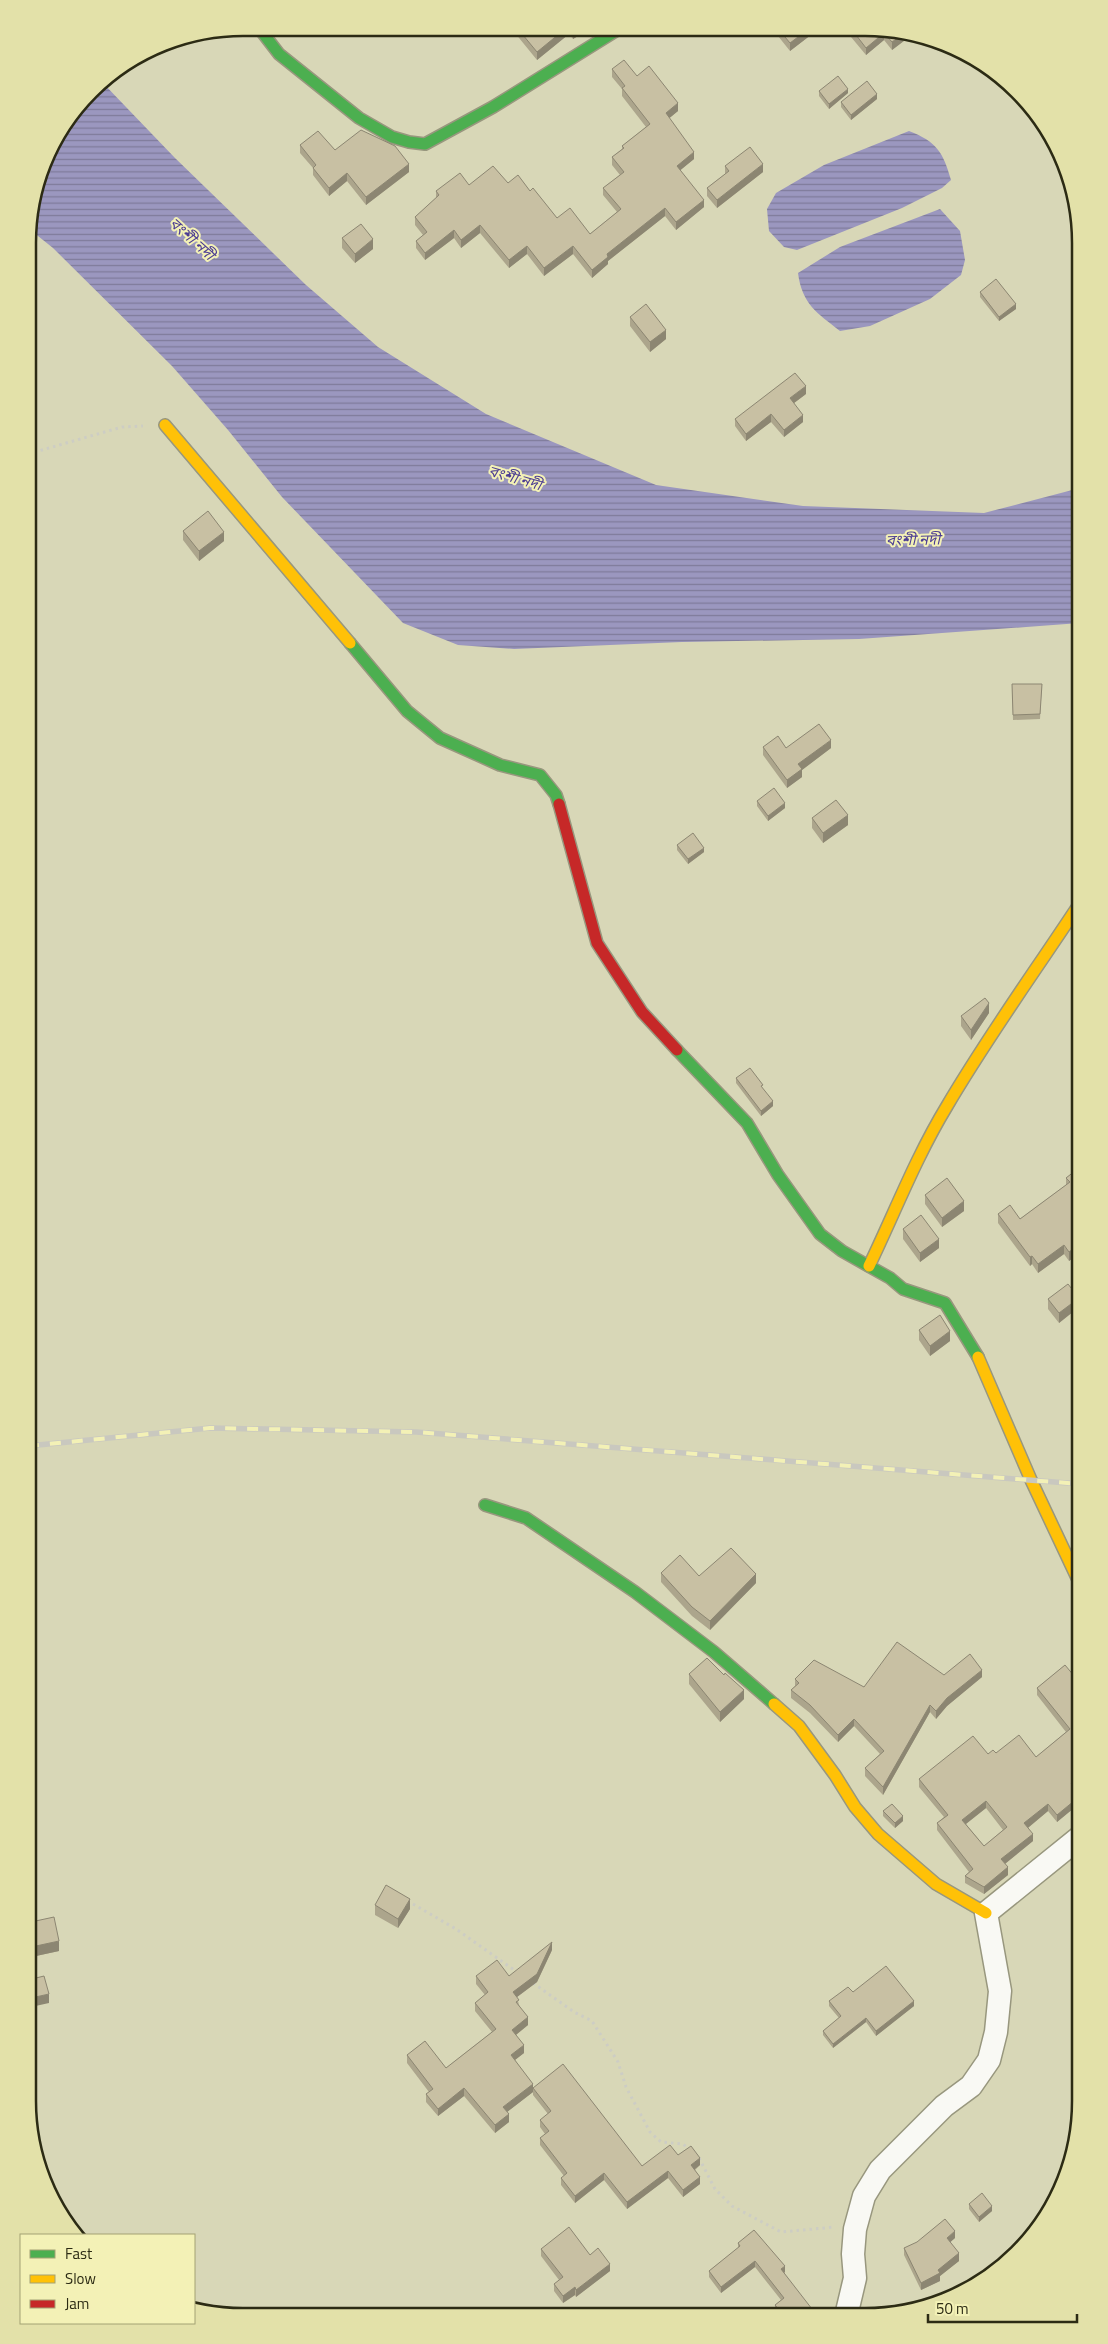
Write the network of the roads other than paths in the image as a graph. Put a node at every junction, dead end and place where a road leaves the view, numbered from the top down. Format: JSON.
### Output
{"nodes":[{"id":1,"x":265,"y":36,"type":"edge"},
{"id":2,"x":608,"y":36,"type":"edge"},
{"id":3,"x":165,"y":425,"type":"road end"},
{"id":4,"x":1072,"y":915,"type":"edge"},
{"id":5,"x":869,"y":1266,"type":"junction"},
{"id":6,"x":485,"y":1505,"type":"dead end"},
{"id":7,"x":1072,"y":1567,"type":"edge"},
{"id":8,"x":1072,"y":1843,"type":"edge"},
{"id":9,"x":986,"y":1913,"type":"junction"},
{"id":10,"x":848,"y":2308,"type":"edge"}],
"edges":[{"from":1,"to":2,"type":"street"},
{"from":3,"to":5,"type":"street"},
{"from":4,"to":5,"type":"street"},
{"from":5,"to":7,"type":"street"},
{"from":6,"to":9,"type":"street"},
{"from":8,"to":9,"type":"street"},
{"from":9,"to":10,"type":"street"}]}
